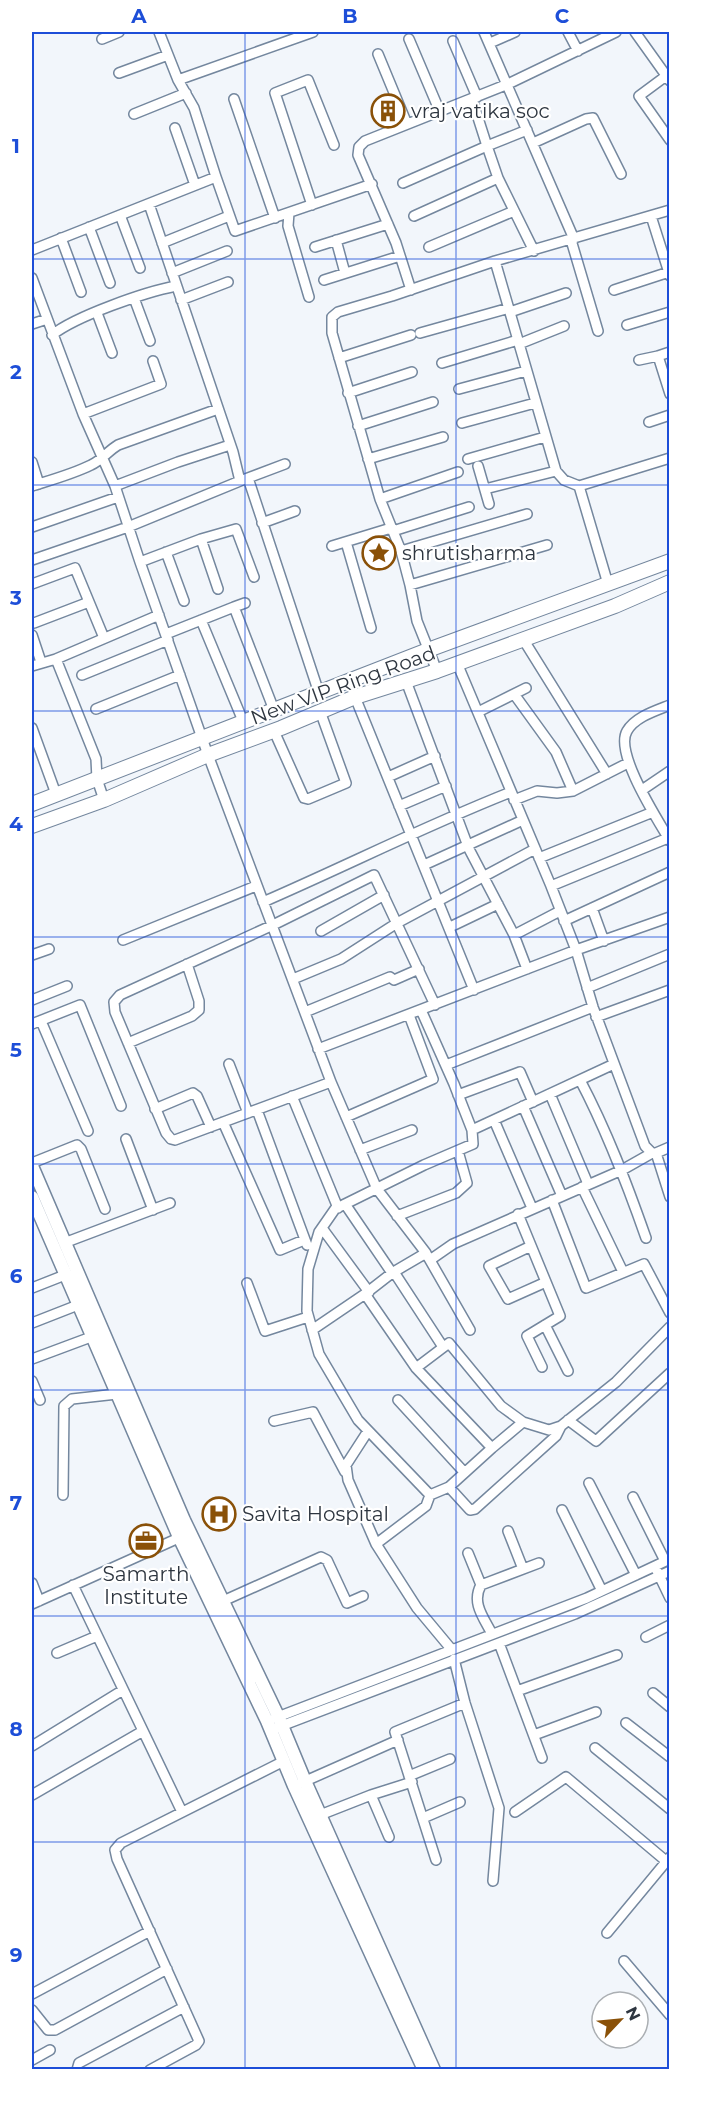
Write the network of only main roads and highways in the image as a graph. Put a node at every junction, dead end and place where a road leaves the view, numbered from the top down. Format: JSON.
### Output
{"nodes":[{"id":1,"x":669,"y":561,"type":"edge"},
{"id":2,"x":669,"y":582,"type":"edge"},
{"id":3,"x":32,"y":804,"type":"edge"},
{"id":4,"x":32,"y":826,"type":"edge"}],
"edges":[{"from":1,"to":3,"type":"main road","name":"New VIP Ring Road"},
{"from":2,"to":4,"type":"main road","name":"New VIP Ring Road"}]}
